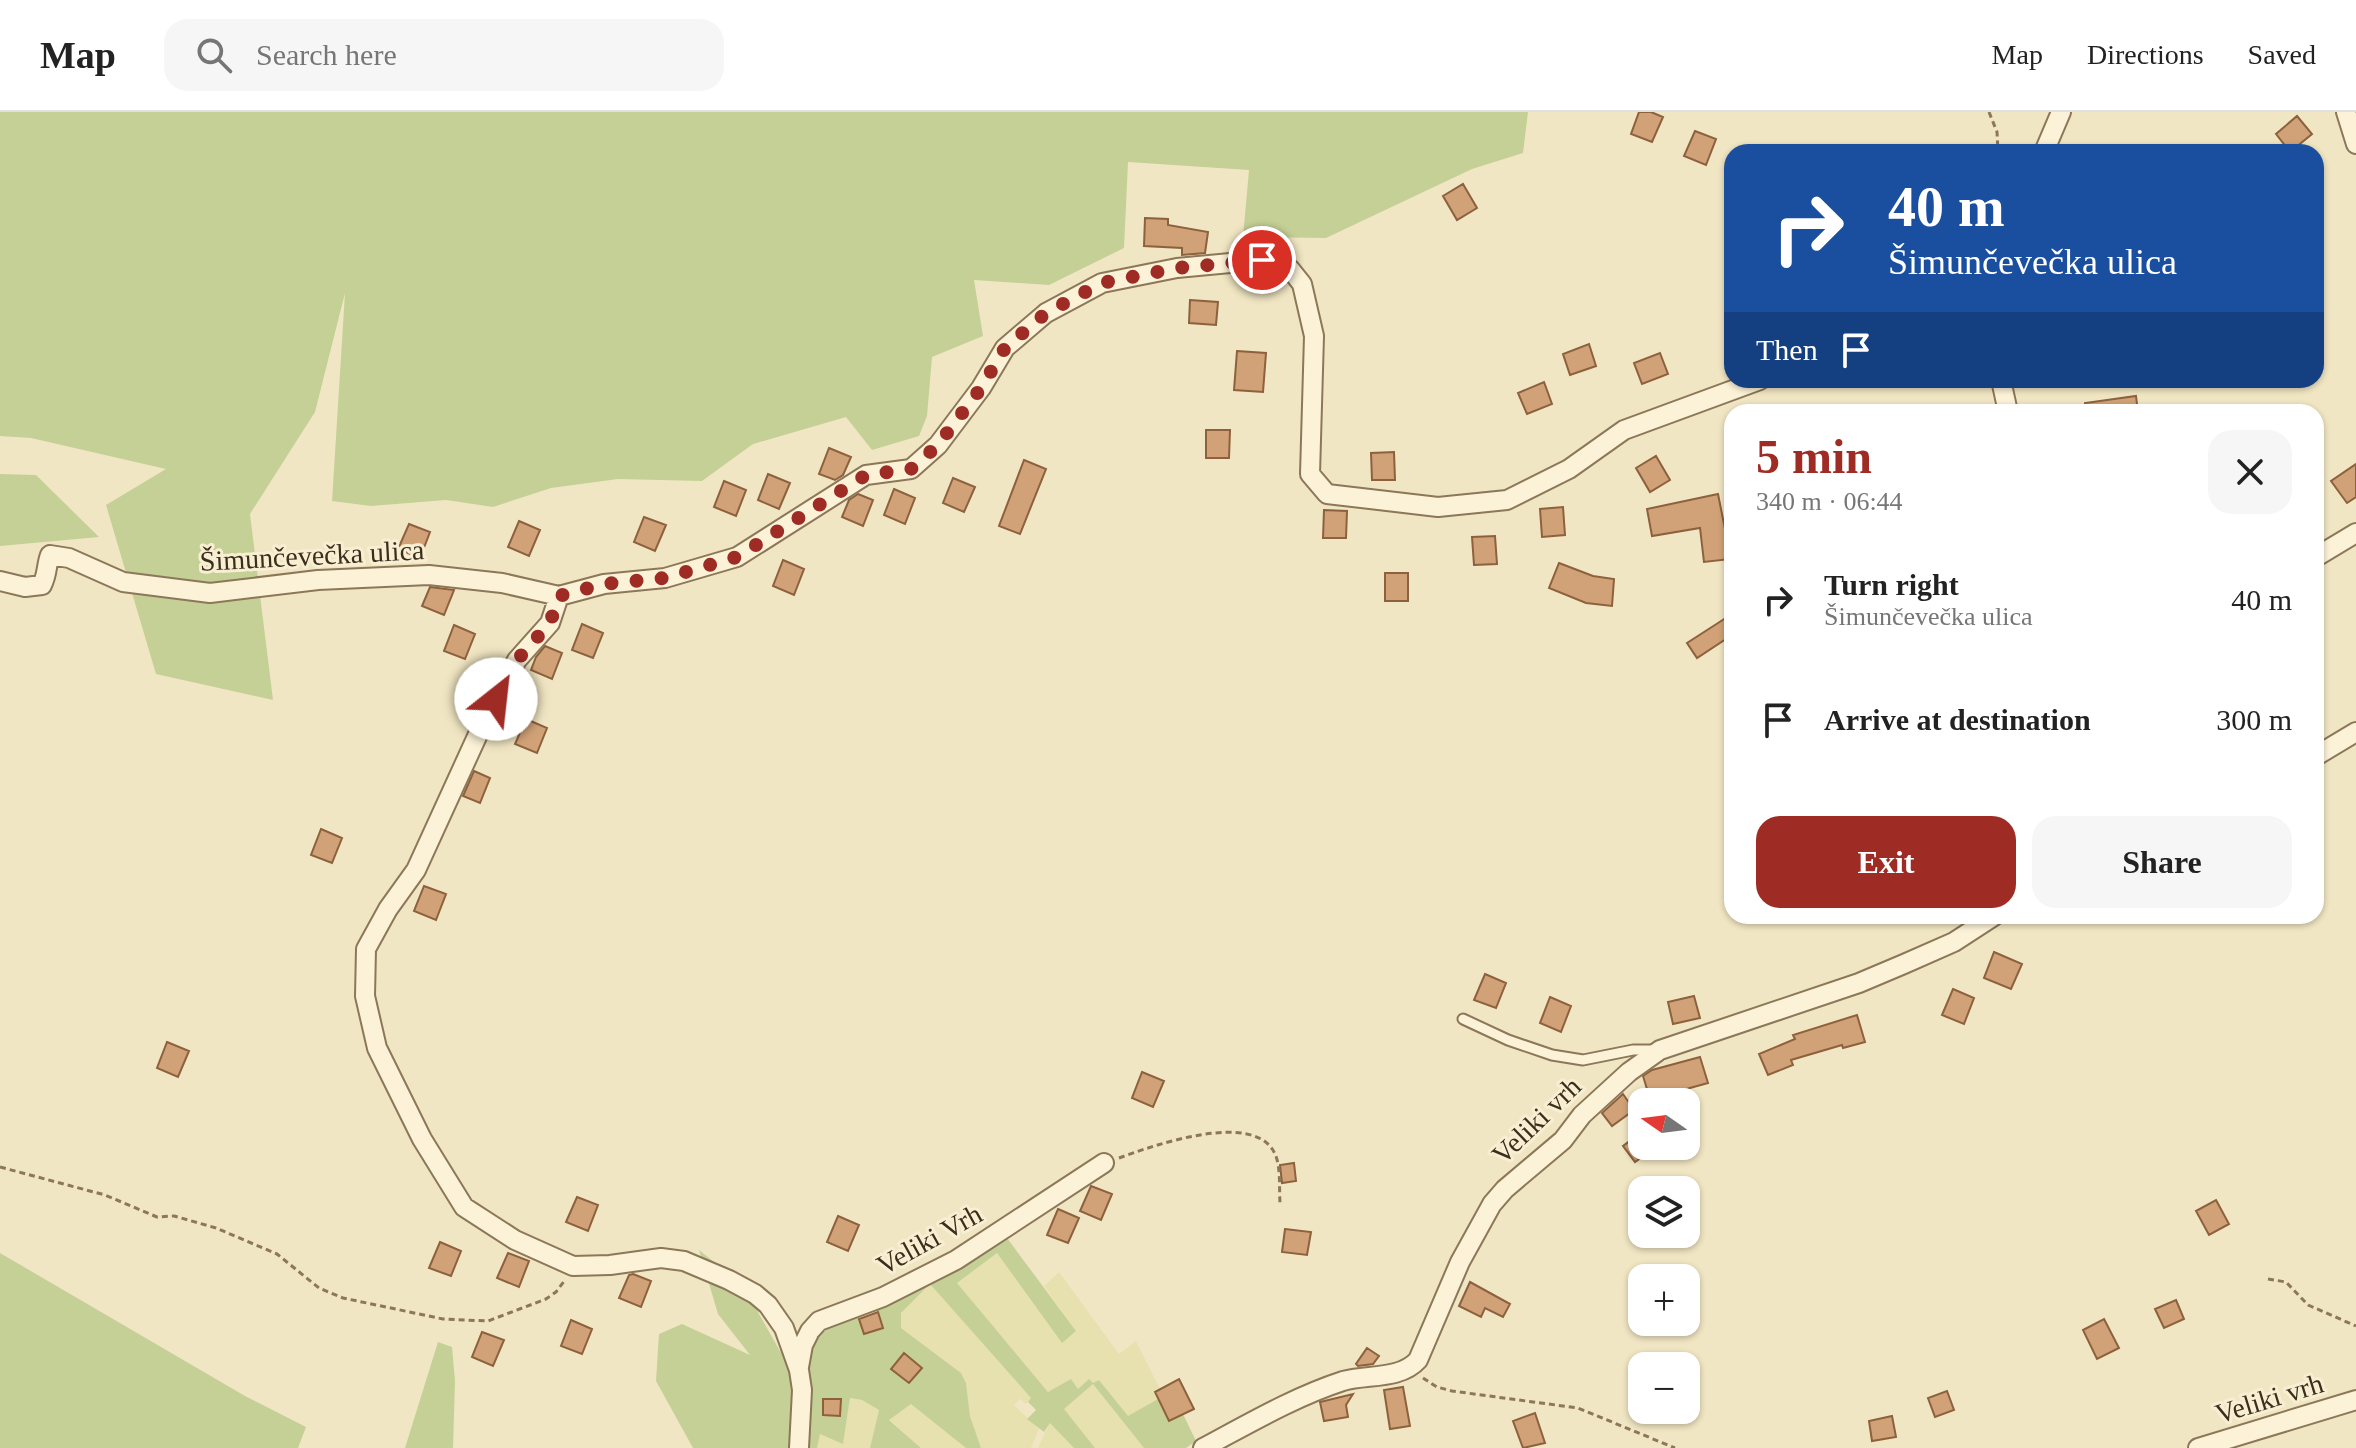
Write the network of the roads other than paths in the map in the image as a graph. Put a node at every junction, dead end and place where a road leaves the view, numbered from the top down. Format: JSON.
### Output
{"nodes":[{"id":1,"x":2061,"y":112,"type":"edge"},
{"id":2,"x":2346,"y":112,"type":"edge"},
{"id":3,"x":2047,"y":144,"type":"edge"},
{"id":4,"x":2356,"y":144,"type":"edge"},
{"id":5,"x":1738,"y":388,"type":"edge"},
{"id":6,"x":2356,"y":533,"type":"edge"},
{"id":7,"x":2324,"y":552,"type":"edge"},
{"id":8,"x":0,"y":581,"type":"edge"},
{"id":9,"x":559,"y":596,"type":"junction"},
{"id":10,"x":2356,"y":732,"type":"edge"},
{"id":11,"x":2324,"y":751,"type":"edge"},
{"id":12,"x":1982,"y":924,"type":"edge"},
{"id":13,"x":1463,"y":1019,"type":"dead end"},
{"id":14,"x":1660,"y":1050,"type":"junction"},
{"id":15,"x":1104,"y":1163,"type":"road end"},
{"id":16,"x":799,"y":1370,"type":"junction"},
{"id":17,"x":2356,"y":1400,"type":"edge"},
{"id":18,"x":799,"y":1448,"type":"edge"},
{"id":19,"x":1203,"y":1448,"type":"edge"},
{"id":20,"x":2198,"y":1448,"type":"edge"}],
"edges":[{"from":1,"to":3,"type":"street"},
{"from":2,"to":4,"type":"street"},
{"from":5,"to":9,"type":"street","name":"Šimunčevečka ulica"},
{"from":6,"to":7,"type":"street"},
{"from":8,"to":9,"type":"street","name":"Šimunčevečka ulica"},
{"from":9,"to":16,"type":"street"},
{"from":10,"to":11,"type":"street"},
{"from":12,"to":14,"type":"street","name":"Veliki vrh"},
{"from":13,"to":14,"type":"lane"},
{"from":14,"to":19,"type":"street","name":"Veliki vrh"},
{"from":15,"to":16,"type":"street","name":"Veliki Vrh"},
{"from":16,"to":18,"type":"street"},
{"from":17,"to":20,"type":"street","name":"Veliki vrh"}]}
